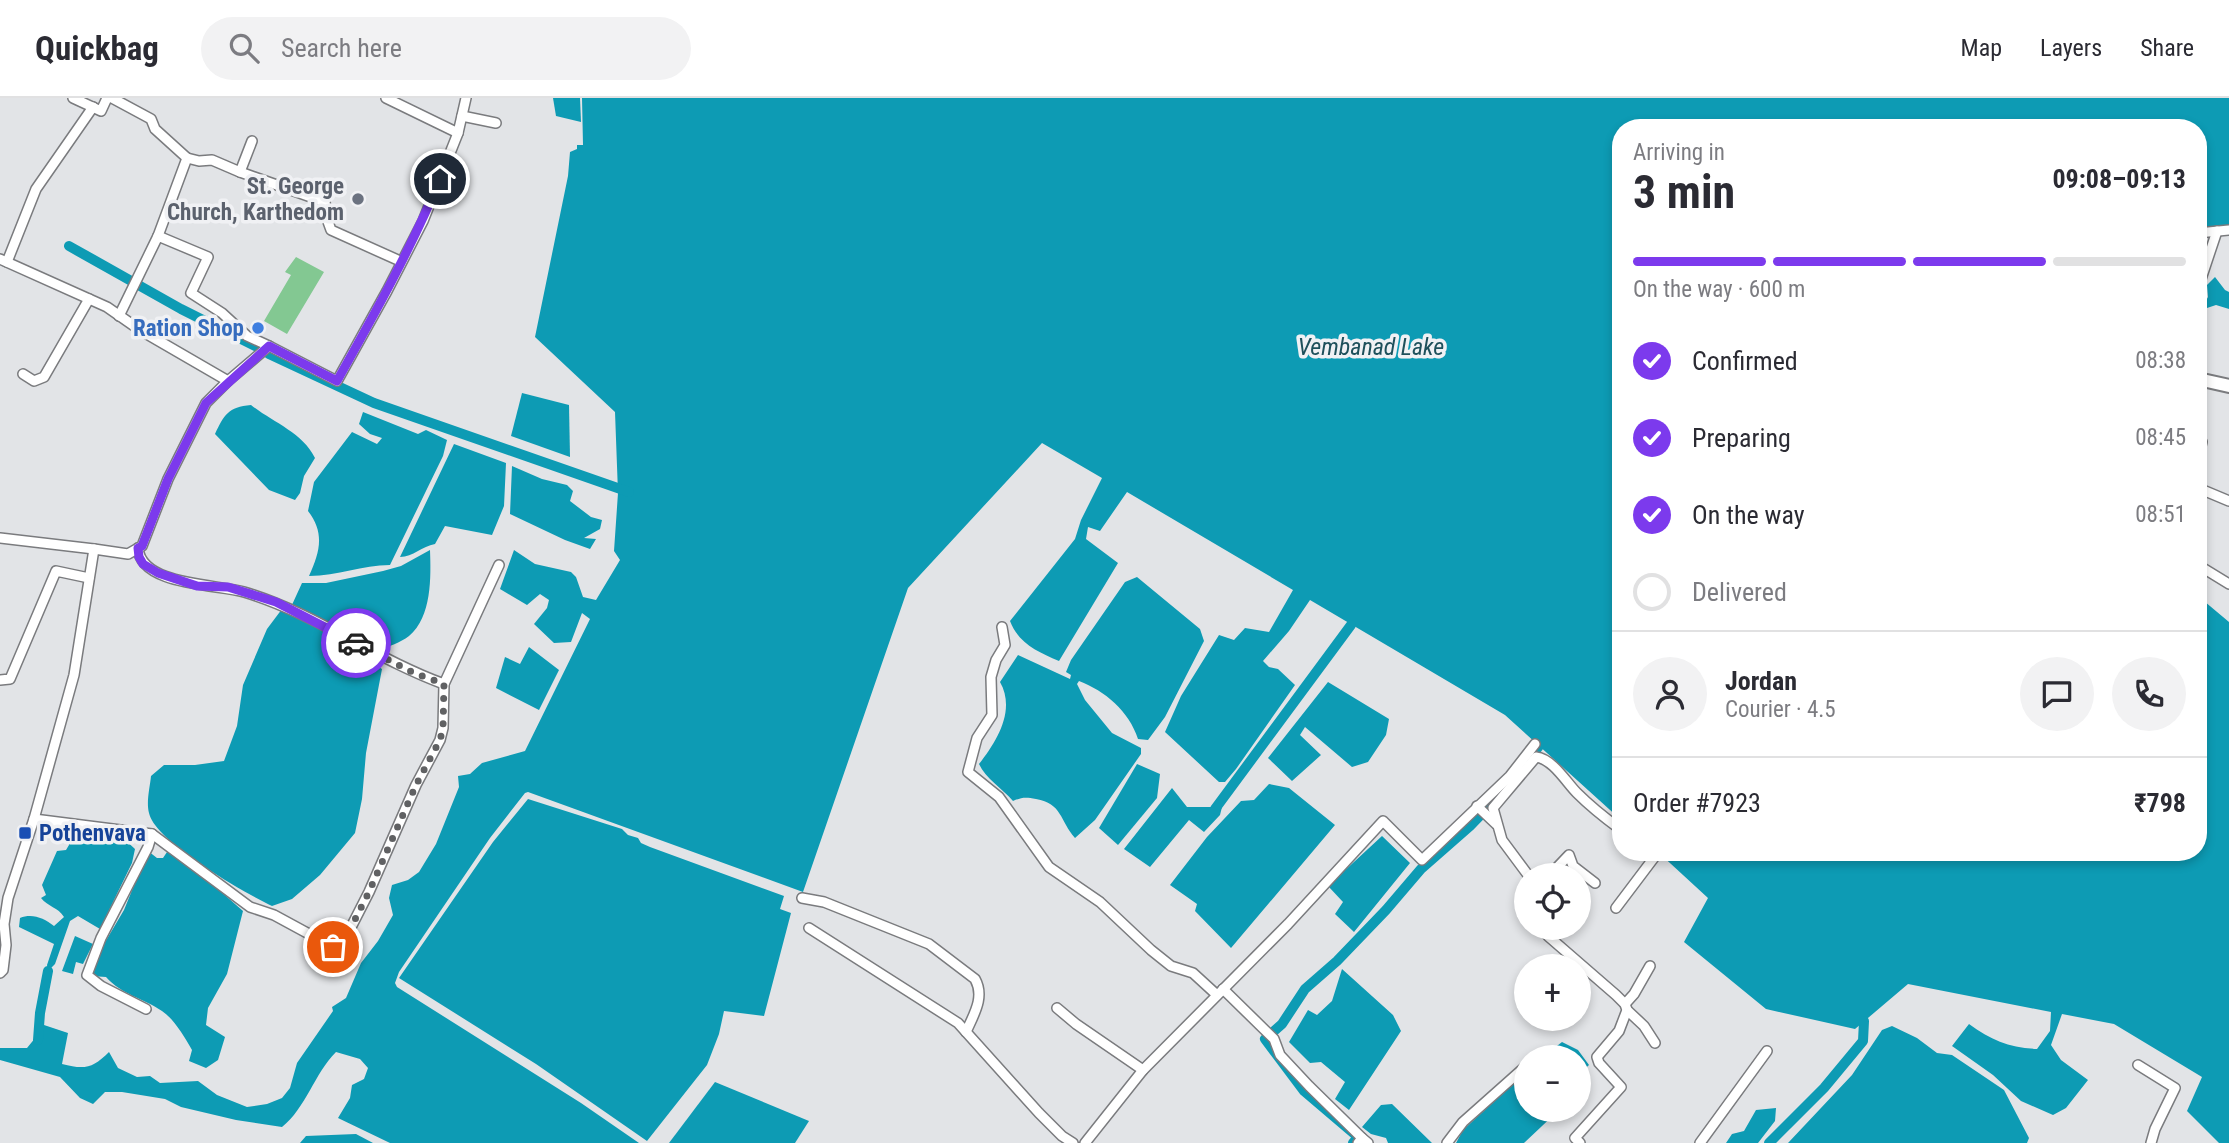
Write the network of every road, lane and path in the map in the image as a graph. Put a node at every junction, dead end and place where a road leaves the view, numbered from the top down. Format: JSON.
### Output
{"nodes":[{"id":1,"x":73,"y":98,"type":"edge"},
{"id":2,"x":110,"y":98,"type":"edge"},
{"id":3,"x":386,"y":98,"type":"edge"},
{"id":4,"x":466,"y":98,"type":"edge"},
{"id":5,"x":93,"y":107,"type":"junction"},
{"id":6,"x":462,"y":116,"type":"junction"},
{"id":7,"x":496,"y":123,"type":"dead end"},
{"id":8,"x":458,"y":133,"type":"junction"},
{"id":9,"x":252,"y":141,"type":"dead end"},
{"id":10,"x":187,"y":158,"type":"junction"},
{"id":11,"x":240,"y":172,"type":"junction"},
{"id":12,"x":2229,"y":230,"type":"edge"},
{"id":13,"x":2217,"y":231,"type":"junction"},
{"id":14,"x":2207,"y":232,"type":"edge"},
{"id":15,"x":158,"y":236,"type":"junction"},
{"id":16,"x":4,"y":260,"type":"edge"},
{"id":17,"x":400,"y":261,"type":"junction"},
{"id":18,"x":2207,"y":261,"type":"edge"},
{"id":19,"x":89,"y":299,"type":"junction"},
{"id":20,"x":119,"y":316,"type":"junction"},
{"id":21,"x":269,"y":346,"type":"junction"},
{"id":22,"x":23,"y":374,"type":"dead end"},
{"id":23,"x":228,"y":381,"type":"junction"},
{"id":24,"x":2207,"y":381,"type":"edge"},
{"id":25,"x":2229,"y":386,"type":"edge"},
{"id":26,"x":2207,"y":492,"type":"edge"},
{"id":27,"x":2229,"y":501,"type":"edge"},
{"id":28,"x":0,"y":538,"type":"edge"},
{"id":29,"x":138,"y":548,"type":"junction"},
{"id":30,"x":93,"y":549,"type":"junction"},
{"id":31,"x":499,"y":565,"type":"dead end"},
{"id":32,"x":2207,"y":571,"type":"edge"},
{"id":33,"x":89,"y":579,"type":"junction"},
{"id":34,"x":2229,"y":584,"type":"edge"},
{"id":35,"x":1002,"y":627,"type":"dead end"},
{"id":36,"x":0,"y":680,"type":"edge"},
{"id":37,"x":444,"y":684,"type":"junction"},
{"id":38,"x":1535,"y":744,"type":"dead end"},
{"id":39,"x":1478,"y":807,"type":"junction"},
{"id":40,"x":34,"y":819,"type":"junction"},
{"id":41,"x":1612,"y":823,"type":"edge"},
{"id":42,"x":1497,"y":825,"type":"junction"},
{"id":43,"x":152,"y":834,"type":"junction"},
{"id":44,"x":1651,"y":861,"type":"edge"},
{"id":45,"x":1519,"y":863,"type":"edge"},
{"id":46,"x":1561,"y":863,"type":"edge"},
{"id":47,"x":1572,"y":863,"type":"edge"},
{"id":48,"x":1591,"y":880,"type":"edge"},
{"id":49,"x":1595,"y":883,"type":"dead end"},
{"id":50,"x":802,"y":898,"type":"dead end"},
{"id":51,"x":1616,"y":908,"type":"dead end"},
{"id":52,"x":809,"y":928,"type":"dead end"},
{"id":53,"x":1552,"y":940,"type":"edge"},
{"id":54,"x":1650,"y":966,"type":"dead end"},
{"id":55,"x":0,"y":973,"type":"edge"},
{"id":56,"x":1220,"y":992,"type":"junction"},
{"id":57,"x":1626,"y":1007,"type":"junction"},
{"id":58,"x":1056,"y":1008,"type":"dead end"},
{"id":59,"x":146,"y":1009,"type":"dead end"},
{"id":60,"x":967,"y":1032,"type":"junction"},
{"id":61,"x":1655,"y":1043,"type":"dead end"},
{"id":62,"x":1767,"y":1051,"type":"dead end"},
{"id":63,"x":2138,"y":1065,"type":"dead end"},
{"id":64,"x":1143,"y":1070,"type":"junction"},
{"id":65,"x":1514,"y":1077,"type":"edge"},
{"id":66,"x":1059,"y":1140,"type":"edge"},
{"id":67,"x":1363,"y":1141,"type":"edge"},
{"id":68,"x":1073,"y":1143,"type":"edge"},
{"id":69,"x":1086,"y":1143,"type":"edge"},
{"id":70,"x":1447,"y":1143,"type":"edge"},
{"id":71,"x":1580,"y":1143,"type":"edge"},
{"id":72,"x":1700,"y":1143,"type":"edge"},
{"id":73,"x":2151,"y":1143,"type":"edge"}],
"edges":[{"from":1,"to":5,"type":"street"},
{"from":2,"to":5,"type":"street"},
{"from":2,"to":10,"type":"street"},
{"from":3,"to":8,"type":"street"},
{"from":4,"to":6,"type":"street"},
{"from":5,"to":16,"type":"street"},
{"from":6,"to":7,"type":"street"},
{"from":6,"to":8,"type":"street"},
{"from":8,"to":17,"type":"street"},
{"from":9,"to":11,"type":"street"},
{"from":10,"to":11,"type":"street"},
{"from":10,"to":15,"type":"street"},
{"from":11,"to":17,"type":"street"},
{"from":12,"to":13,"type":"street"},
{"from":13,"to":14,"type":"street"},
{"from":13,"to":18,"type":"street"},
{"from":15,"to":20,"type":"street"},
{"from":15,"to":21,"type":"street"},
{"from":16,"to":19,"type":"street"},
{"from":17,"to":21,"type":"street"},
{"from":19,"to":20,"type":"street"},
{"from":19,"to":22,"type":"street"},
{"from":20,"to":23,"type":"street"},
{"from":21,"to":23,"type":"street"},
{"from":23,"to":29,"type":"street"},
{"from":24,"to":25,"type":"main road"},
{"from":26,"to":27,"type":"street"},
{"from":28,"to":30,"type":"street"},
{"from":29,"to":30,"type":"street"},
{"from":29,"to":37,"type":"street"},
{"from":30,"to":33,"type":"street"},
{"from":31,"to":37,"type":"street"},
{"from":32,"to":34,"type":"street"},
{"from":33,"to":36,"type":"street"},
{"from":33,"to":40,"type":"street"},
{"from":35,"to":56,"type":"street"},
{"from":37,"to":43,"type":"street"},
{"from":38,"to":39,"type":"street"},
{"from":39,"to":42,"type":"street"},
{"from":39,"to":56,"type":"street"},
{"from":40,"to":43,"type":"street"},
{"from":40,"to":55,"type":"street"},
{"from":41,"to":42,"type":"street"},
{"from":42,"to":45,"type":"street"},
{"from":43,"to":59,"type":"street"},
{"from":44,"to":51,"type":"street"},
{"from":46,"to":47,"type":"street"},
{"from":48,"to":49,"type":"street"},
{"from":50,"to":60,"type":"street"},
{"from":52,"to":60,"type":"street"},
{"from":53,"to":57,"type":"street"},
{"from":54,"to":57,"type":"street"},
{"from":56,"to":64,"type":"street"},
{"from":56,"to":67,"type":"street"},
{"from":57,"to":61,"type":"street"},
{"from":57,"to":71,"type":"street"},
{"from":58,"to":64,"type":"street"},
{"from":60,"to":66,"type":"street"},
{"from":62,"to":72,"type":"street"},
{"from":63,"to":73,"type":"street"},
{"from":64,"to":69,"type":"street"},
{"from":65,"to":70,"type":"street"},
{"from":66,"to":68,"type":"street"}]}
